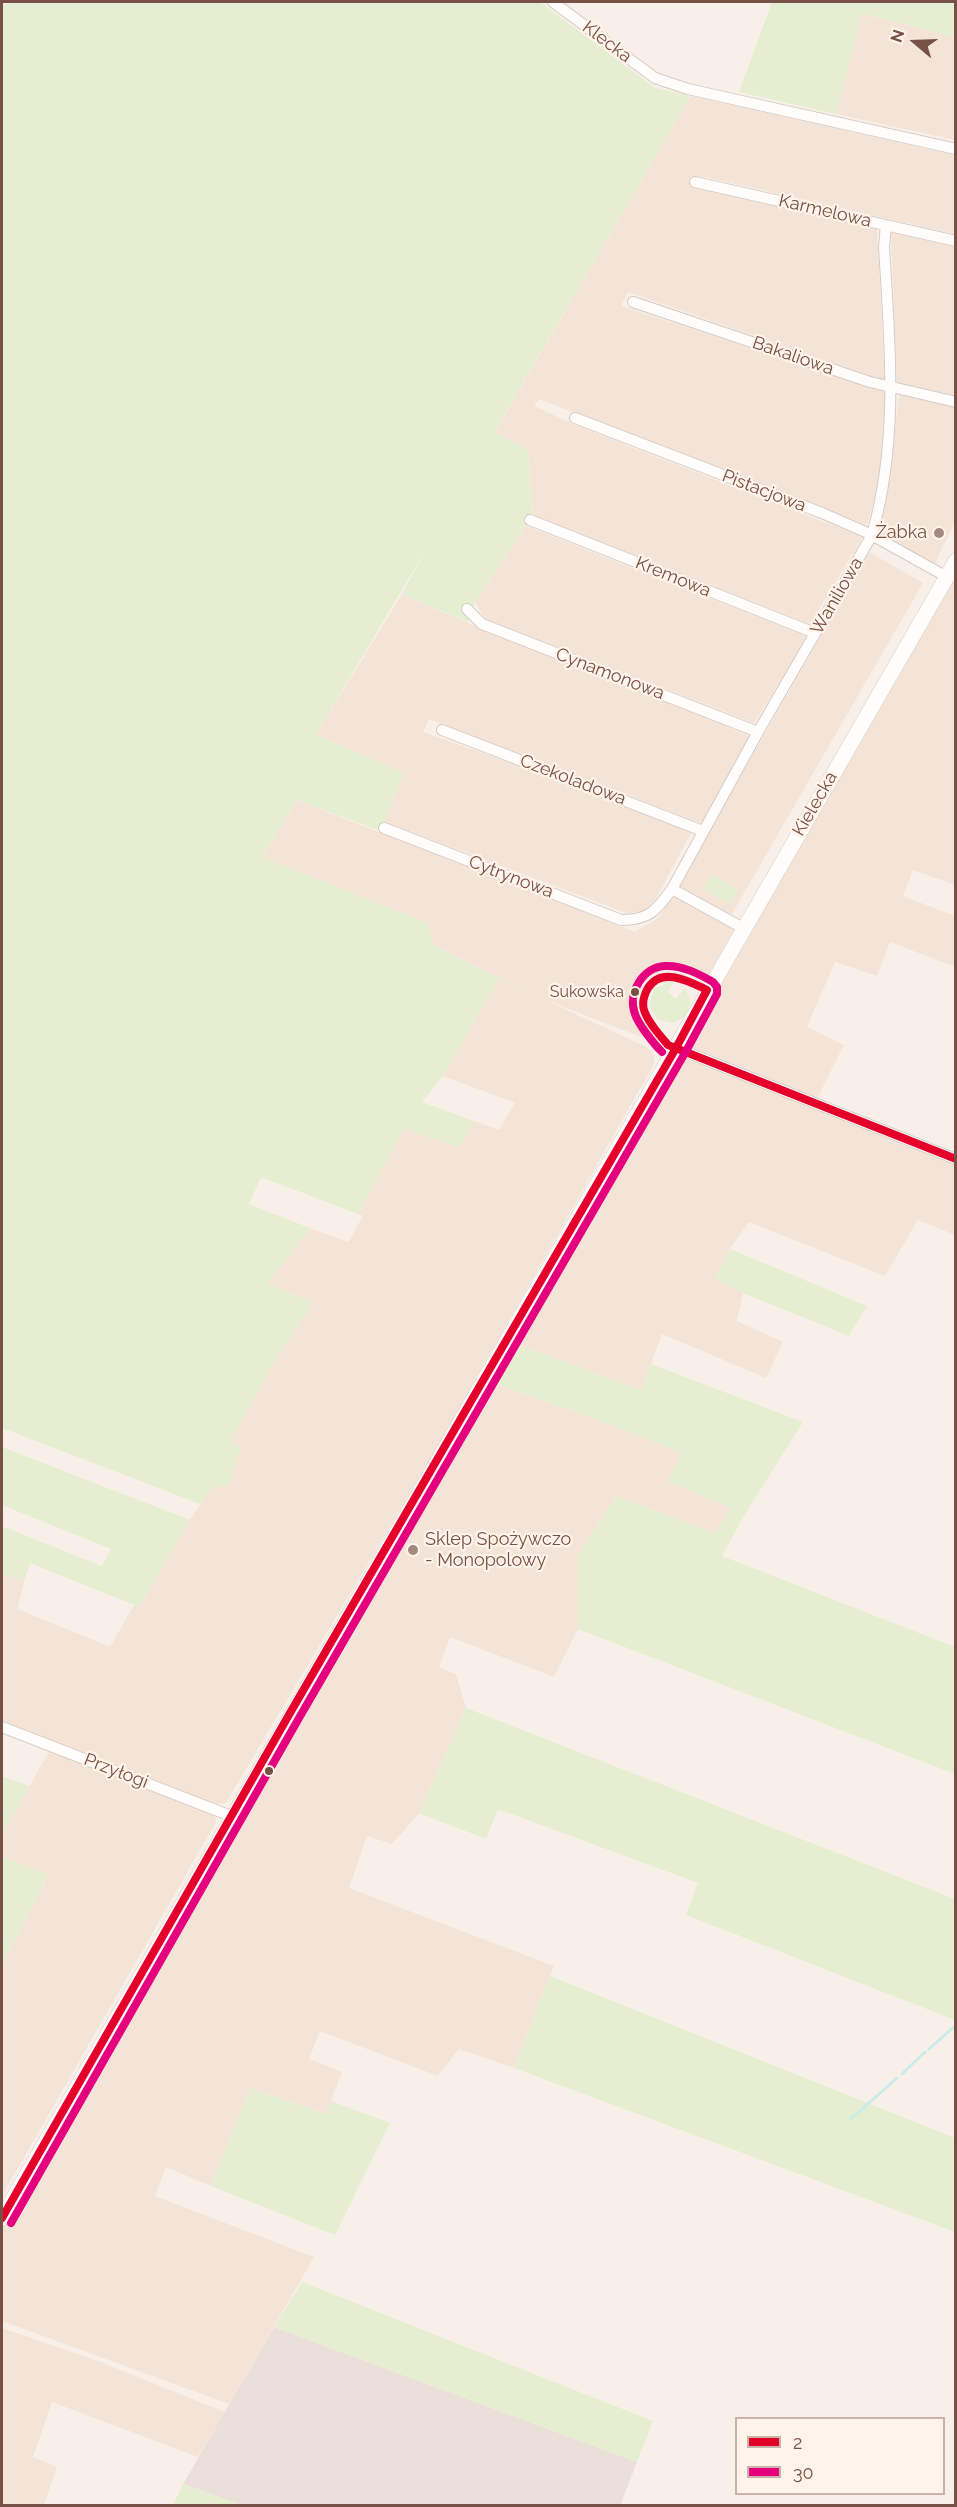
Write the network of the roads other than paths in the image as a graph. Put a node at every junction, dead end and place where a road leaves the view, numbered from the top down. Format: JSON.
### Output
{"nodes":[{"id":1,"x":553,"y":2,"type":"edge"},
{"id":2,"x":956,"y":149,"type":"edge"},
{"id":3,"x":695,"y":182,"type":"dead end"},
{"id":4,"x":886,"y":225,"type":"junction"},
{"id":5,"x":956,"y":241,"type":"edge"},
{"id":6,"x":633,"y":302,"type":"dead end"},
{"id":7,"x":892,"y":389,"type":"junction"},
{"id":8,"x":956,"y":402,"type":"edge"},
{"id":9,"x":575,"y":418,"type":"dead end"},
{"id":10,"x":530,"y":520,"type":"dead end"},
{"id":11,"x":872,"y":535,"type":"junction"},
{"id":12,"x":956,"y":561,"type":"edge"},
{"id":13,"x":946,"y":577,"type":"junction"},
{"id":14,"x":467,"y":609,"type":"dead end"},
{"id":15,"x":815,"y":633,"type":"junction"},
{"id":16,"x":442,"y":730,"type":"dead end"},
{"id":17,"x":758,"y":732,"type":"junction"},
{"id":18,"x":384,"y":828,"type":"dead end"},
{"id":19,"x":703,"y":831,"type":"junction"},
{"id":20,"x":672,"y":889,"type":"junction"},
{"id":21,"x":639,"y":920,"type":"joint"},
{"id":22,"x":743,"y":928,"type":"junction"},
{"id":23,"x":676,"y":1048,"type":"junction"},
{"id":24,"x":956,"y":1159,"type":"edge"},
{"id":25,"x":2,"y":1727,"type":"edge"},
{"id":26,"x":231,"y":1816,"type":"junction"},
{"id":27,"x":2,"y":2218,"type":"edge"}],
"edges":[{"from":1,"to":2,"type":"street","name":"Klecka"},
{"from":3,"to":4,"type":"street","name":"Karmelowa"},
{"from":4,"to":5,"type":"street","name":"Karmelowa"},
{"from":4,"to":7,"type":"street","name":"Waniliowa"},
{"from":6,"to":7,"type":"street","name":"Bakaliowa"},
{"from":7,"to":8,"type":"street","name":"Bakaliowa"},
{"from":7,"to":11,"type":"street","name":"Waniliowa"},
{"from":9,"to":11,"type":"street","name":"Pistacjowa"},
{"from":10,"to":15,"type":"street","name":"Kremowa"},
{"from":11,"to":13,"type":"street","name":"Pistacjowa"},
{"from":11,"to":15,"type":"street","name":"Waniliowa"},
{"from":12,"to":13,"type":"street","name":"Kielecka"},
{"from":13,"to":22,"type":"street","name":"Kielecka"},
{"from":14,"to":17,"type":"street","name":"Cynamonowa"},
{"from":15,"to":17,"type":"street","name":"Waniliowa"},
{"from":16,"to":19,"type":"street","name":"Czekoladowa"},
{"from":17,"to":19,"type":"street","name":"Waniliowa"},
{"from":18,"to":21,"type":"street","name":"Cytrynowa"},
{"from":19,"to":20,"type":"street","name":"Waniliowa"},
{"from":20,"to":21,"type":"street","name":"Waniliowa"},
{"from":20,"to":22,"type":"street"},
{"from":22,"to":23,"type":"street","name":"Kielecka"},
{"from":23,"to":24,"type":"street"},
{"from":23,"to":26,"type":"street"},
{"from":25,"to":26,"type":"street","name":"Przyłogi"},
{"from":26,"to":27,"type":"street"}]}
